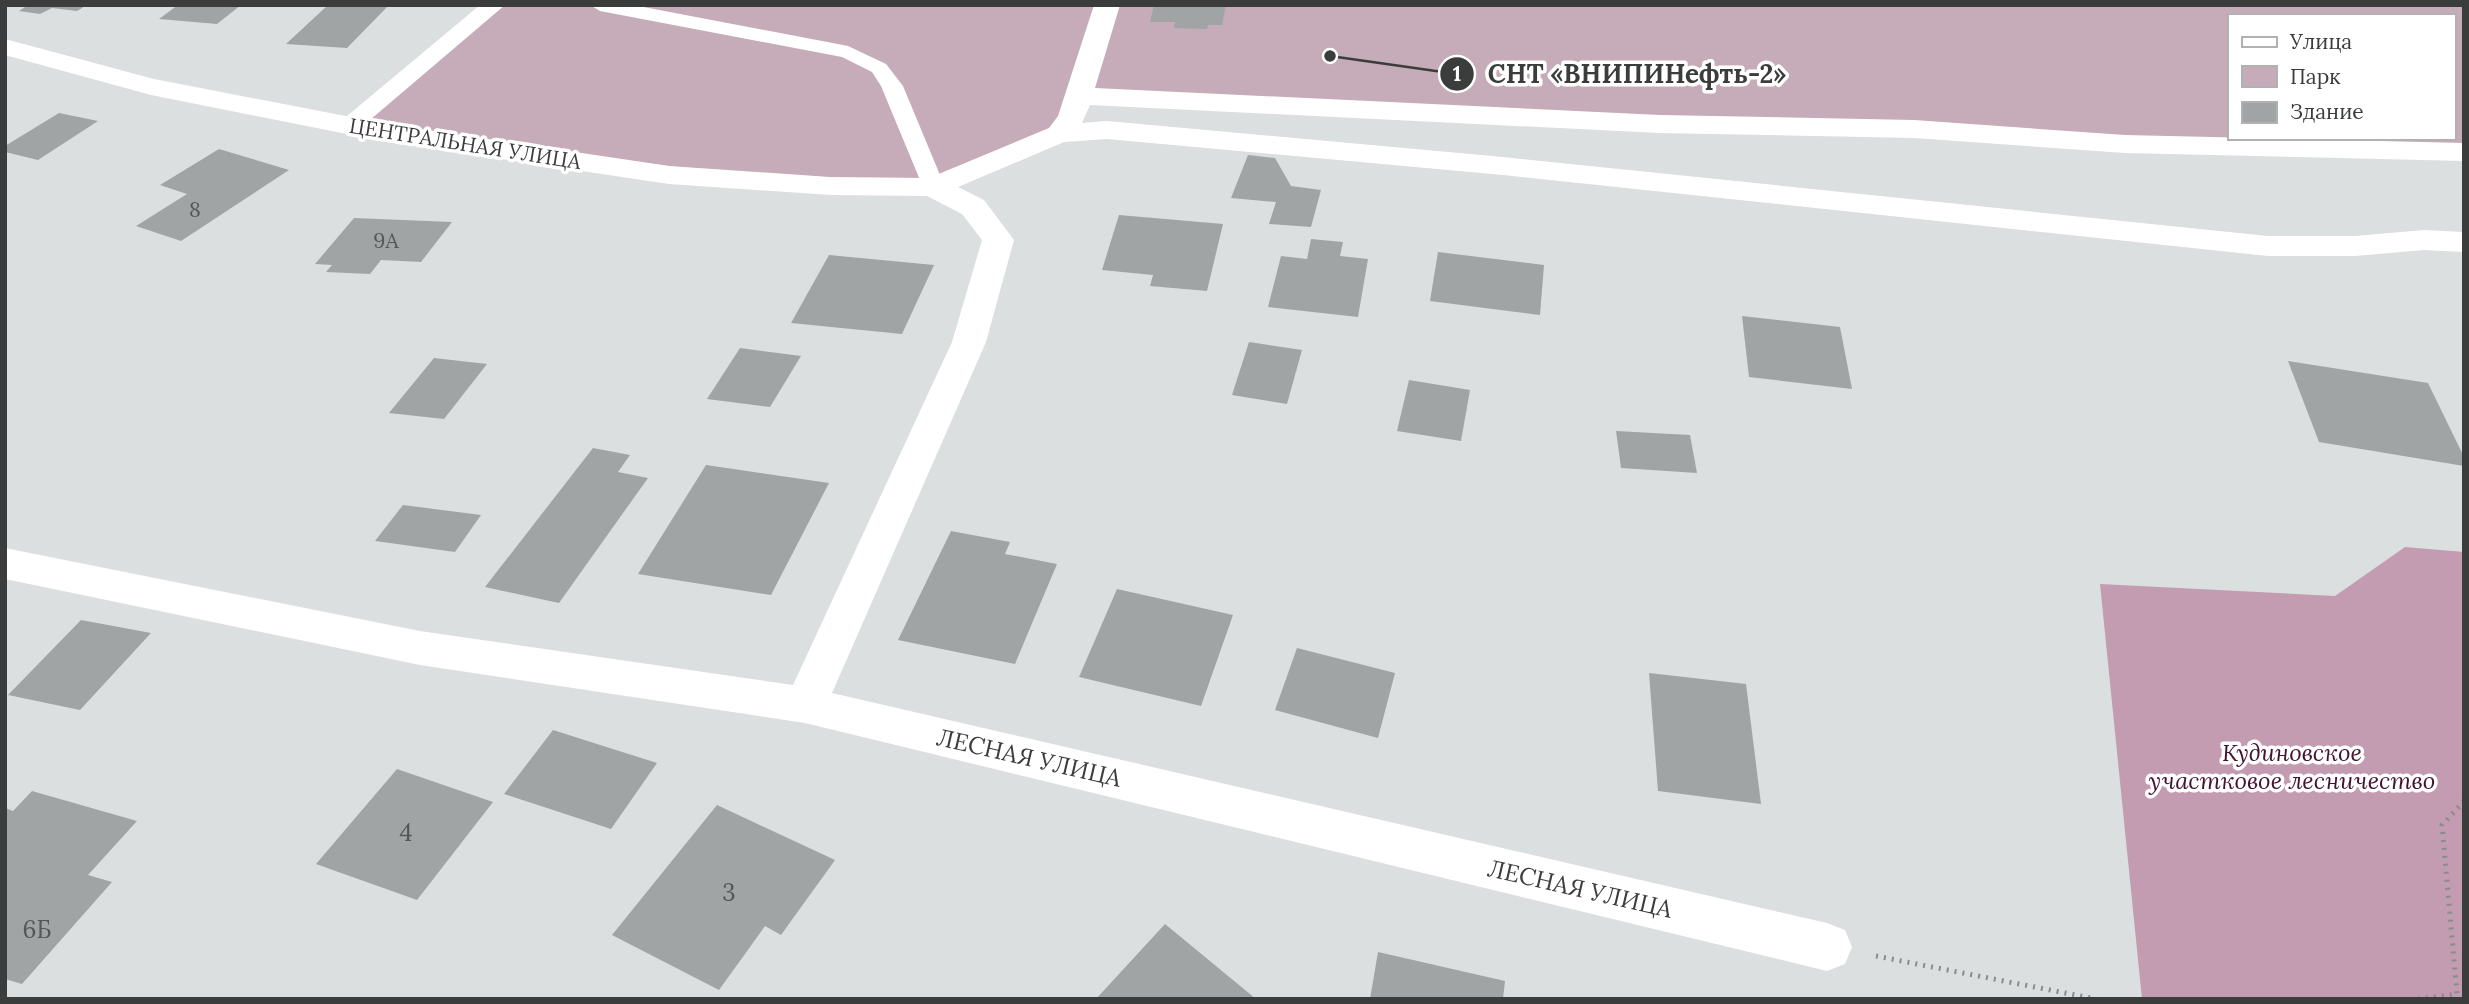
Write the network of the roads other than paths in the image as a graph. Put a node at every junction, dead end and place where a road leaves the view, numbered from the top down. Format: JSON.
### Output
{"nodes":[{"id":1,"x":495,"y":5,"type":"edge"},
{"id":2,"x":600,"y":5,"type":"edge"},
{"id":3,"x":1107,"y":5,"type":"edge"},
{"id":4,"x":5,"y":47,"type":"edge"},
{"id":5,"x":1078,"y":96,"type":"junction"},
{"id":6,"x":349,"y":126,"type":"junction"},
{"id":7,"x":1059,"y":134,"type":"junction"},
{"id":8,"x":2464,"y":152,"type":"edge"},
{"id":9,"x":933,"y":187,"type":"junction"},
{"id":10,"x":2464,"y":242,"type":"edge"},
{"id":11,"x":5,"y":563,"type":"edge"},
{"id":12,"x":805,"y":705,"type":"junction"},
{"id":13,"x":1826,"y":947,"type":"road end"}],
"edges":[{"from":1,"to":6,"type":"lane"},
{"from":2,"to":9,"type":"lane"},
{"from":3,"to":5,"type":"street"},
{"from":4,"to":6,"type":"street","name":"ЦЕНТРАЛЬНАЯ УЛИЦА"},
{"from":5,"to":7,"type":"street"},
{"from":5,"to":8,"type":"street"},
{"from":6,"to":9,"type":"street","name":"ЦЕНТРАЛЬНАЯ УЛИЦА"},
{"from":7,"to":9,"type":"street"},
{"from":7,"to":10,"type":"street"},
{"from":9,"to":12,"type":"street"},
{"from":11,"to":12,"type":"street","name":"ЛЕСНАЯ УЛИЦА"},
{"from":12,"to":13,"type":"street","name":"ЛЕСНАЯ УЛИЦА"}]}
